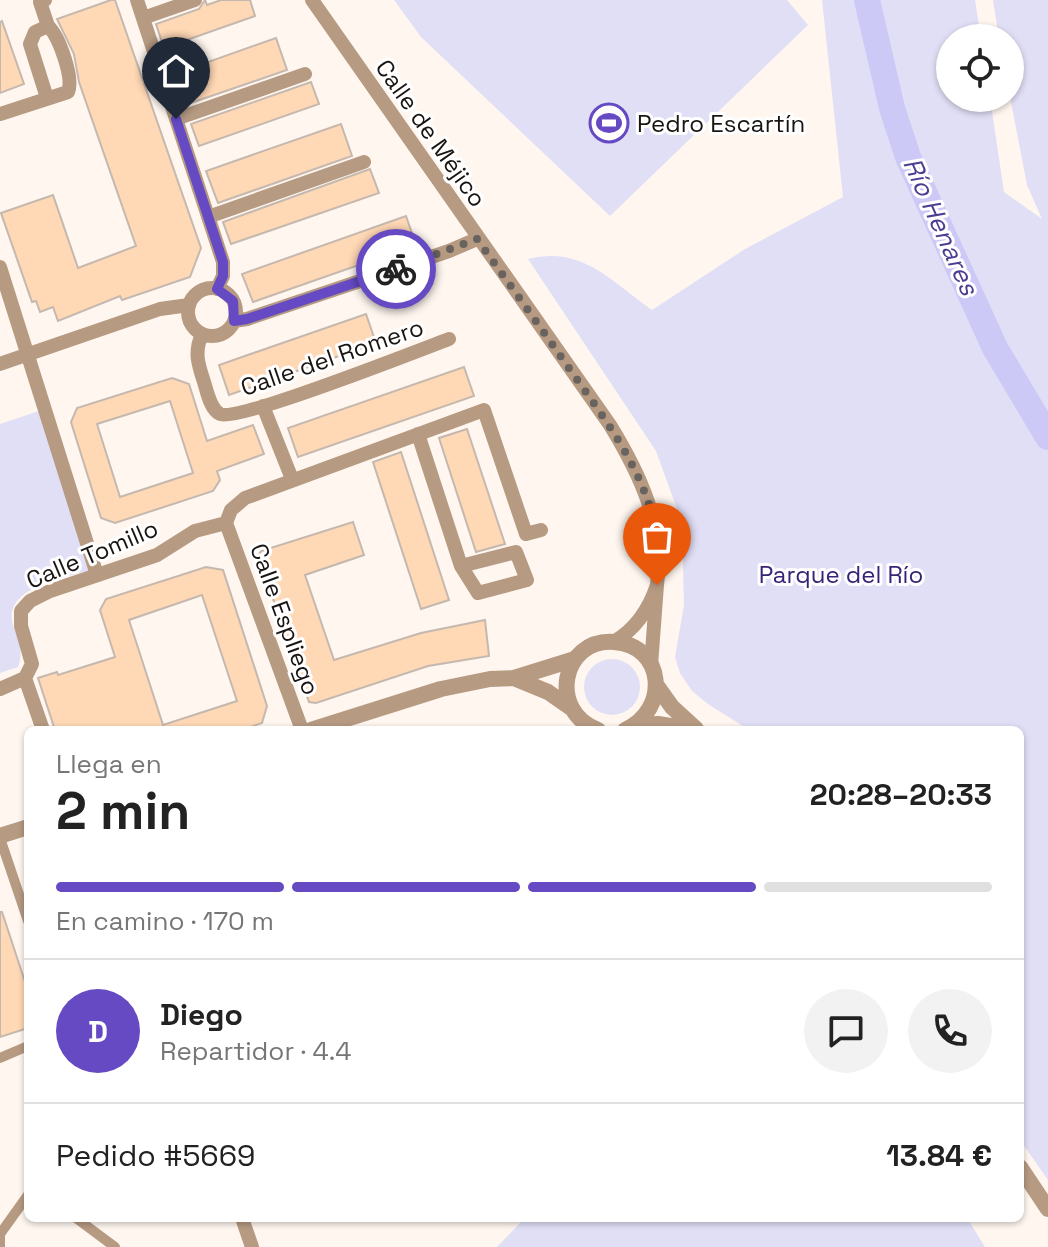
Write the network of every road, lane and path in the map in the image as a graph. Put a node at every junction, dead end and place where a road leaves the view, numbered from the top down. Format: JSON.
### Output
{"nodes":[{"id":1,"x":45,"y":0,"type":"edge"},
{"id":2,"x":137,"y":0,"type":"edge"},
{"id":3,"x":195,"y":0,"type":"edge"},
{"id":4,"x":312,"y":0,"type":"edge"},
{"id":5,"x":143,"y":18,"type":"junction"},
{"id":6,"x":48,"y":26,"type":"junction"},
{"id":7,"x":305,"y":74,"type":"dead end"},
{"id":8,"x":47,"y":98,"type":"junction"},
{"id":9,"x":0,"y":114,"type":"edge"},
{"id":10,"x":176,"y":119,"type":"junction"},
{"id":11,"x":364,"y":162,"type":"dead end"},
{"id":12,"x":208,"y":217,"type":"junction"},
{"id":13,"x":477,"y":239,"type":"junction"},
{"id":14,"x":0,"y":267,"type":"edge"},
{"id":15,"x":217,"y":289,"type":"junction"},
{"id":16,"x":189,"y":305,"type":"junction"},
{"id":17,"x":234,"y":321,"type":"junction"},
{"id":18,"x":202,"y":334,"type":"junction"},
{"id":19,"x":449,"y":339,"type":"dead end"},
{"id":20,"x":27,"y":355,"type":"junction"},
{"id":21,"x":0,"y":364,"type":"edge"},
{"id":22,"x":263,"y":406,"type":"junction"},
{"id":23,"x":418,"y":434,"type":"junction"},
{"id":24,"x":292,"y":479,"type":"junction"},
{"id":25,"x":226,"y":523,"type":"junction"},
{"id":26,"x":541,"y":530,"type":"dead end"},
{"id":27,"x":461,"y":566,"type":"dead end"},
{"id":28,"x":97,"y":575,"type":"junction"},
{"id":29,"x":657,"y":585,"type":"junction"},
{"id":30,"x":615,"y":641,"type":"junction"},
{"id":31,"x":575,"y":659,"type":"junction"},
{"id":32,"x":651,"y":665,"type":"junction"},
{"id":33,"x":25,"y":678,"type":"junction"},
{"id":34,"x":514,"y":678,"type":"junction"},
{"id":35,"x":657,"y":686,"type":"junction"},
{"id":36,"x":0,"y":689,"type":"edge"},
{"id":37,"x":571,"y":708,"type":"junction"},
{"id":38,"x":42,"y":726,"type":"edge"},
{"id":39,"x":301,"y":726,"type":"edge"},
{"id":40,"x":324,"y":726,"type":"edge"},
{"id":41,"x":589,"y":726,"type":"edge"},
{"id":42,"x":632,"y":726,"type":"edge"},
{"id":43,"x":644,"y":726,"type":"edge"},
{"id":44,"x":671,"y":726,"type":"edge"},
{"id":45,"x":692,"y":726,"type":"edge"},
{"id":46,"x":24,"y":828,"type":"edge"},
{"id":47,"x":0,"y":837,"type":"edge"},
{"id":48,"x":24,"y":909,"type":"edge"},
{"id":49,"x":24,"y":1048,"type":"edge"},
{"id":50,"x":0,"y":1058,"type":"edge"},
{"id":51,"x":1024,"y":1173,"type":"edge"},
{"id":52,"x":24,"y":1201,"type":"edge"},
{"id":53,"x":1048,"y":1209,"type":"edge"},
{"id":54,"x":81,"y":1222,"type":"edge"},
{"id":55,"x":243,"y":1222,"type":"edge"},
{"id":56,"x":0,"y":1247,"type":"edge"},
{"id":57,"x":115,"y":1247,"type":"edge"},
{"id":58,"x":252,"y":1247,"type":"edge"}],
"edges":[{"from":1,"to":6,"type":"street"},
{"from":2,"to":5,"type":"street"},
{"from":3,"to":5,"type":"street"},
{"from":4,"to":13,"type":"street","name":"Calle de Méjico"},
{"from":5,"to":10,"type":"street"},
{"from":6,"to":8,"type":"street"},
{"from":6,"to":8,"type":"street"},
{"from":7,"to":10,"type":"street"},
{"from":8,"to":9,"type":"street"},
{"from":10,"to":12,"type":"street"},
{"from":11,"to":12,"type":"street"},
{"from":12,"to":15,"type":"street"},
{"from":13,"to":17,"type":"street"},
{"from":13,"to":29,"type":"street","name":"Calle de Méjico"},
{"from":14,"to":20,"type":"street"},
{"from":15,"to":16,"type":"street"},
{"from":15,"to":17,"type":"street"},
{"from":16,"to":18,"type":"street"},
{"from":16,"to":20,"type":"street"},
{"from":17,"to":18,"type":"street"},
{"from":18,"to":22,"type":"street","name":"Calle del Romero"},
{"from":19,"to":22,"type":"street","name":"Calle del Romero"},
{"from":20,"to":21,"type":"street"},
{"from":20,"to":28,"type":"street"},
{"from":22,"to":24,"type":"street"},
{"from":23,"to":24,"type":"street"},
{"from":23,"to":26,"type":"street"},
{"from":23,"to":27,"type":"street"},
{"from":24,"to":25,"type":"street"},
{"from":25,"to":28,"type":"street","name":"Calle Tomillo"},
{"from":25,"to":39,"type":"street","name":"Calle Espliego"},
{"from":28,"to":33,"type":"street","name":"Calle Tomillo"},
{"from":29,"to":30,"type":"street","name":"Calle de Méjico"},
{"from":29,"to":32,"type":"street","name":"Calle de Méjico"},
{"from":30,"to":31,"type":"street"},
{"from":30,"to":32,"type":"street"},
{"from":31,"to":34,"type":"street"},
{"from":31,"to":37,"type":"street"},
{"from":32,"to":35,"type":"street"},
{"from":33,"to":36,"type":"street"},
{"from":33,"to":38,"type":"street"},
{"from":34,"to":37,"type":"street"},
{"from":34,"to":40,"type":"street"},
{"from":35,"to":42,"type":"street"},
{"from":35,"to":45,"type":"street"},
{"from":37,"to":41,"type":"street"},
{"from":43,"to":44,"type":"street"},
{"from":46,"to":47,"type":"street"},
{"from":47,"to":48,"type":"street"},
{"from":49,"to":50,"type":"street"},
{"from":51,"to":53,"type":"street"},
{"from":52,"to":56,"type":"street"},
{"from":54,"to":57,"type":"street"},
{"from":55,"to":58,"type":"street"}]}
